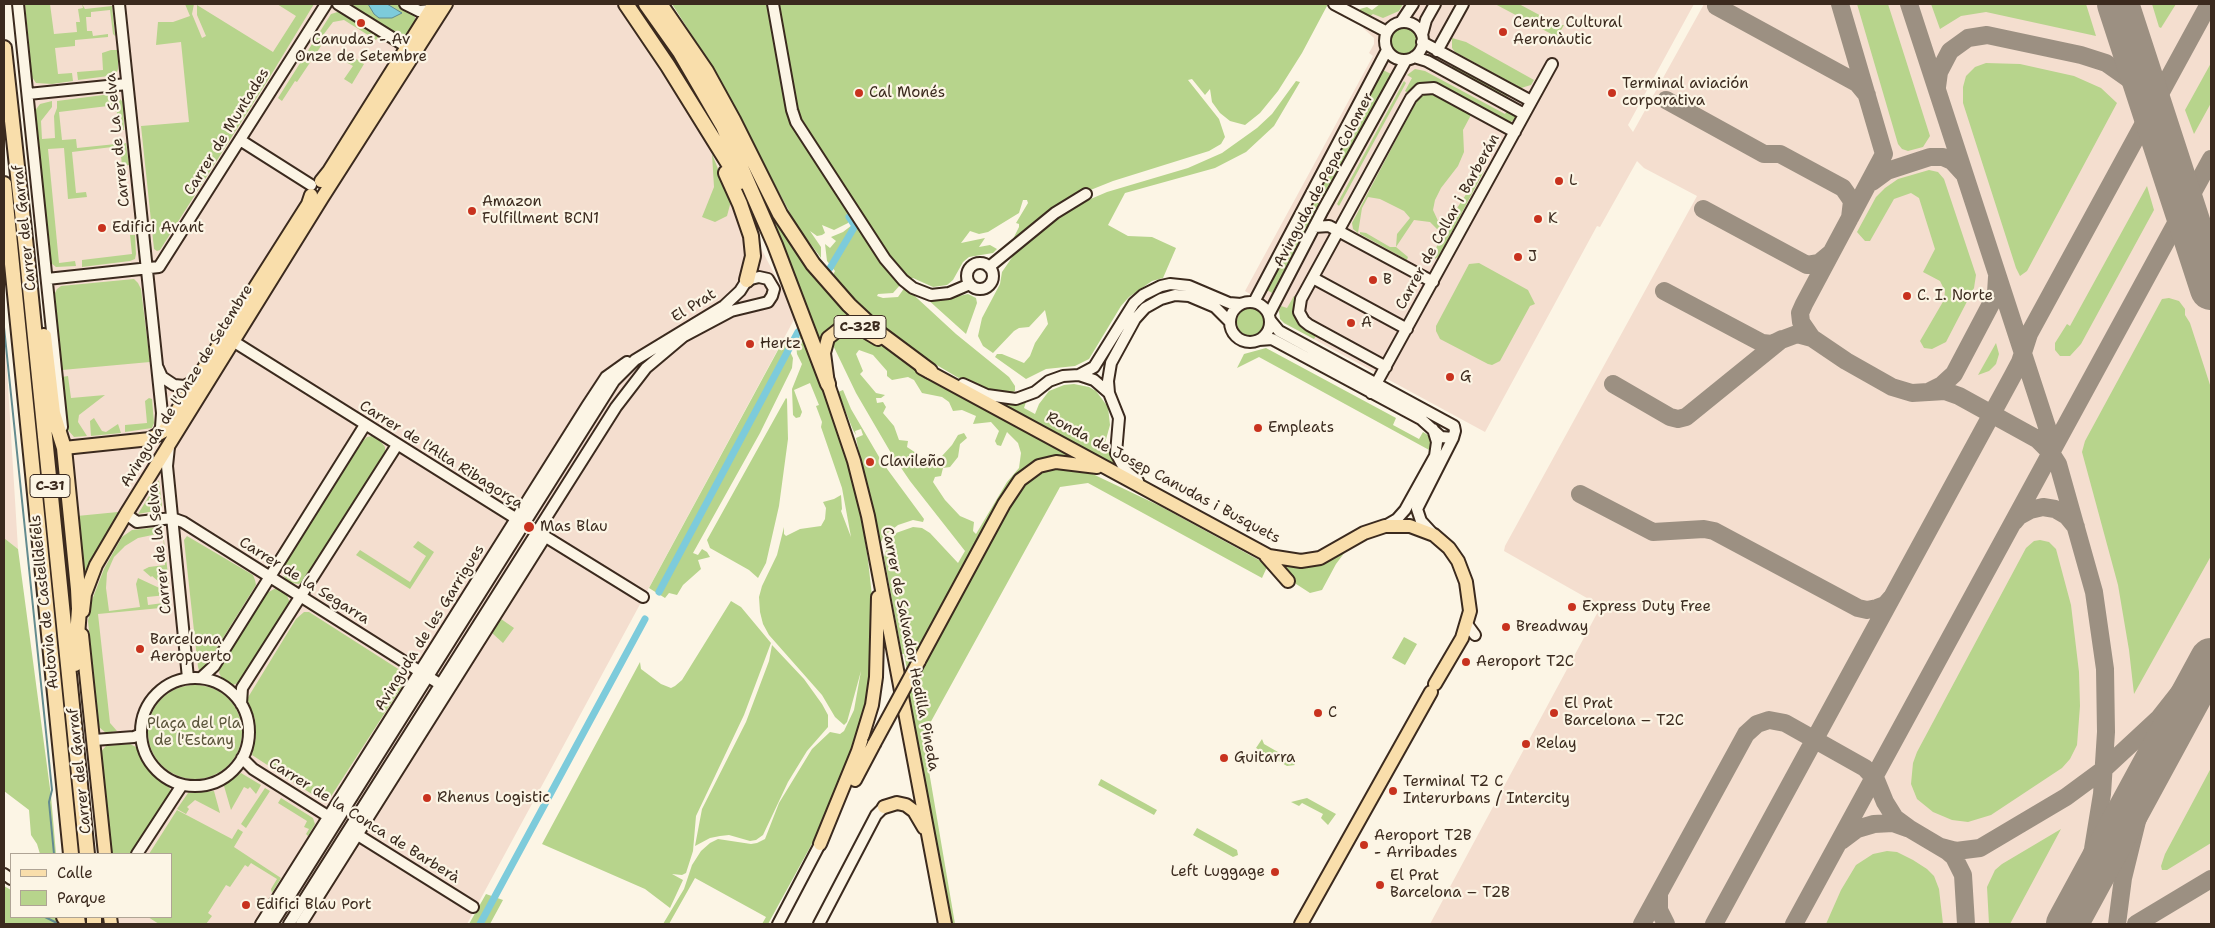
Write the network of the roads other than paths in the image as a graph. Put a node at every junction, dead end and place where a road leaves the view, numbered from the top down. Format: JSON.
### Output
{"nodes":[{"id":1,"x":18,"y":4,"type":"edge"},
{"id":2,"x":119,"y":4,"type":"edge"},
{"id":3,"x":326,"y":4,"type":"edge"},
{"id":4,"x":338,"y":4,"type":"edge"},
{"id":5,"x":405,"y":4,"type":"edge"},
{"id":6,"x":446,"y":4,"type":"edge"},
{"id":7,"x":626,"y":4,"type":"edge"},
{"id":8,"x":646,"y":4,"type":"edge"},
{"id":9,"x":662,"y":4,"type":"edge"},
{"id":10,"x":773,"y":4,"type":"edge"},
{"id":11,"x":1334,"y":4,"type":"edge"},
{"id":12,"x":1413,"y":4,"type":"edge"},
{"id":13,"x":1435,"y":4,"type":"edge"},
{"id":14,"x":1463,"y":4,"type":"edge"},
{"id":15,"x":432,"y":7,"type":"edge"},
{"id":16,"x":1402,"y":22,"type":"junction"},
{"id":17,"x":1387,"y":32,"type":"junction"},
{"id":18,"x":1422,"y":38,"type":"junction"},
{"id":19,"x":420,"y":45,"type":"junction"},
{"id":20,"x":406,"y":46,"type":"junction"},
{"id":21,"x":4,"y":48,"type":"edge"},
{"id":22,"x":1387,"y":50,"type":"junction"},
{"id":23,"x":1437,"y":51,"type":"junction"},
{"id":24,"x":1410,"y":58,"type":"junction"},
{"id":25,"x":1552,"y":64,"type":"dead end"},
{"id":26,"x":127,"y":84,"type":"junction"},
{"id":27,"x":28,"y":94,"type":"junction"},
{"id":28,"x":687,"y":97,"type":"junction"},
{"id":29,"x":1531,"y":102,"type":"junction"},
{"id":30,"x":1524,"y":114,"type":"junction"},
{"id":31,"x":1515,"y":132,"type":"junction"},
{"id":32,"x":240,"y":140,"type":"junction"},
{"id":33,"x":4,"y":184,"type":"edge"},
{"id":34,"x":319,"y":190,"type":"junction"},
{"id":35,"x":1086,"y":194,"type":"dead end"},
{"id":36,"x":1323,"y":210,"type":"junction"},
{"id":37,"x":1314,"y":227,"type":"junction"},
{"id":38,"x":1334,"y":228,"type":"junction"},
{"id":39,"x":26,"y":248,"type":"junction"},
{"id":40,"x":989,"y":267,"type":"junction"},
{"id":41,"x":147,"y":268,"type":"junction"},
{"id":42,"x":783,"y":269,"type":"junction"},
{"id":43,"x":1313,"y":278,"type":"junction"},
{"id":44,"x":46,"y":279,"type":"junction"},
{"id":45,"x":747,"y":280,"type":"junction"},
{"id":46,"x":1432,"y":282,"type":"junction"},
{"id":47,"x":4,"y":284,"type":"edge"},
{"id":48,"x":970,"y":284,"type":"junction"},
{"id":49,"x":1254,"y":302,"type":"junction"},
{"id":50,"x":1241,"y":304,"type":"junction"},
{"id":51,"x":17,"y":310,"type":"junction"},
{"id":52,"x":1270,"y":317,"type":"junction"},
{"id":53,"x":1230,"y":322,"type":"junction"},
{"id":54,"x":1407,"y":329,"type":"junction"},
{"id":55,"x":229,"y":339,"type":"junction"},
{"id":56,"x":1258,"y":340,"type":"junction"},
{"id":57,"x":649,"y":351,"type":"joint"},
{"id":58,"x":156,"y":363,"type":"junction"},
{"id":59,"x":1386,"y":367,"type":"junction"},
{"id":60,"x":930,"y":371,"type":"junction"},
{"id":61,"x":1080,"y":376,"type":"junction"},
{"id":62,"x":198,"y":378,"type":"junction"},
{"id":63,"x":828,"y":384,"type":"junction"},
{"id":64,"x":1374,"y":389,"type":"junction"},
{"id":65,"x":1109,"y":393,"type":"junction"},
{"id":66,"x":365,"y":425,"type":"junction"},
{"id":67,"x":1433,"y":428,"type":"junction"},
{"id":68,"x":159,"y":435,"type":"junction"},
{"id":69,"x":1453,"y":438,"type":"junction"},
{"id":70,"x":397,"y":446,"type":"junction"},
{"id":71,"x":169,"y":447,"type":"junction"},
{"id":72,"x":64,"y":448,"type":"junction"},
{"id":73,"x":1102,"y":467,"type":"junction"},
{"id":74,"x":1428,"y":477,"type":"junction"},
{"id":75,"x":1156,"y":496,"type":"junction"},
{"id":76,"x":126,"y":514,"type":"junction"},
{"id":77,"x":172,"y":518,"type":"junction"},
{"id":78,"x":520,"y":521,"type":"junction"},
{"id":79,"x":137,"y":522,"type":"junction"},
{"id":80,"x":1385,"y":526,"type":"junction"},
{"id":81,"x":116,"y":532,"type":"junction"},
{"id":82,"x":541,"y":534,"type":"junction"},
{"id":83,"x":1434,"y":535,"type":"junction"},
{"id":84,"x":875,"y":550,"type":"junction"},
{"id":85,"x":1262,"y":552,"type":"junction"},
{"id":86,"x":270,"y":577,"type":"junction"},
{"id":87,"x":1288,"y":581,"type":"dead end"},
{"id":88,"x":85,"y":594,"type":"junction"},
{"id":89,"x":301,"y":596,"type":"junction"},
{"id":90,"x":643,"y":597,"type":"dead end"},
{"id":91,"x":79,"y":609,"type":"junction"},
{"id":92,"x":1467,"y":624,"type":"junction"},
{"id":93,"x":1475,"y":635,"type":"dead end"},
{"id":94,"x":424,"y":674,"type":"junction"},
{"id":95,"x":188,"y":678,"type":"junction"},
{"id":96,"x":201,"y":678,"type":"junction"},
{"id":97,"x":445,"y":687,"type":"junction"},
{"id":98,"x":241,"y":704,"type":"junction"},
{"id":99,"x":74,"y":725,"type":"junction"},
{"id":100,"x":140,"y":734,"type":"junction"},
{"id":101,"x":94,"y":740,"type":"junction"},
{"id":102,"x":242,"y":758,"type":"junction"},
{"id":103,"x":182,"y":784,"type":"junction"},
{"id":104,"x":884,"y":807,"type":"joint"},
{"id":105,"x":333,"y":819,"type":"junction"},
{"id":106,"x":353,"y":832,"type":"junction"},
{"id":107,"x":929,"y":838,"type":"junction"},
{"id":108,"x":820,"y":844,"type":"junction"},
{"id":109,"x":71,"y":853,"type":"edge"},
{"id":110,"x":87,"y":853,"type":"edge"},
{"id":111,"x":105,"y":853,"type":"edge"},
{"id":112,"x":138,"y":853,"type":"edge"},
{"id":113,"x":473,"y":907,"type":"dead end"},
{"id":114,"x":261,"y":924,"type":"edge"},
{"id":115,"x":272,"y":924,"type":"edge"},
{"id":116,"x":289,"y":924,"type":"edge"},
{"id":117,"x":302,"y":924,"type":"edge"},
{"id":118,"x":778,"y":924,"type":"edge"},
{"id":119,"x":819,"y":924,"type":"edge"},
{"id":120,"x":945,"y":924,"type":"edge"},
{"id":121,"x":1301,"y":924,"type":"edge"}],
"edges":[{"from":1,"to":27,"type":"street","name":"Carrer del Garraf"},
{"from":2,"to":26,"type":"street","name":"Carrer de La Selva"},
{"from":3,"to":32,"type":"street","name":"Carrer de Muntades"},
{"from":4,"to":20,"type":"street"},
{"from":5,"to":15,"type":"street"},
{"from":6,"to":19,"type":"main road","name":"Avinguda de l'Onze de Setembre"},
{"from":7,"to":28,"type":"highway"},
{"from":8,"to":42,"type":"highway","number":"C-32B"},
{"from":9,"to":60,"type":"highway","number":"C-32B"},
{"from":10,"to":48,"type":"street"},
{"from":11,"to":17,"type":"street"},
{"from":12,"to":16,"type":"street"},
{"from":13,"to":18,"type":"street"},
{"from":14,"to":23,"type":"street"},
{"from":15,"to":20,"type":"main road","name":"Avinguda de l'Onze de Setembre"},
{"from":16,"to":17,"type":"street"},
{"from":16,"to":18,"type":"street"},
{"from":17,"to":22,"type":"street"},
{"from":18,"to":23,"type":"street"},
{"from":18,"to":24,"type":"street"},
{"from":19,"to":20,"type":"main road"},
{"from":19,"to":34,"type":"main road","name":"Avinguda de l'Onze de Setembre"},
{"from":20,"to":34,"type":"main road","name":"Avinguda de l'Onze de Setembre"},
{"from":21,"to":39,"type":"highway","name":"Autovia de Castelldefels","number":"C-31"},
{"from":22,"to":24,"type":"street"},
{"from":22,"to":49,"type":"street","name":"Avinguda de Pepa Colomer"},
{"from":23,"to":29,"type":"street"},
{"from":24,"to":30,"type":"street"},
{"from":24,"to":36,"type":"street","name":"Avinguda de Pepa Colomer"},
{"from":25,"to":29,"type":"street","name":"Carrer de Collar i Barberán"},
{"from":26,"to":27,"type":"street"},
{"from":26,"to":41,"type":"street","name":"Carrer de La Selva"},
{"from":27,"to":44,"type":"street","name":"Carrer del Garraf"},
{"from":28,"to":42,"type":"highway"},
{"from":28,"to":45,"type":"highway"},
{"from":29,"to":30,"type":"street","name":"Carrer de Collar i Barberán"},
{"from":30,"to":31,"type":"street","name":"Carrer de Collar i Barberán"},
{"from":31,"to":38,"type":"street"},
{"from":31,"to":46,"type":"street","name":"Carrer de Collar i Barberán"},
{"from":32,"to":34,"type":"street"},
{"from":32,"to":41,"type":"street","name":"Carrer de Muntades"},
{"from":33,"to":51,"type":"highway","name":"Autovia de Castelldefels","number":"C-31"},
{"from":34,"to":55,"type":"main road","name":"Avinguda de l'Onze de Setembre"},
{"from":35,"to":40,"type":"street"},
{"from":36,"to":37,"type":"street","name":"Avinguda de Pepa Colomer"},
{"from":36,"to":38,"type":"street"},
{"from":37,"to":38,"type":"street"},
{"from":37,"to":52,"type":"street","name":"Avinguda de Pepa Colomer"},
{"from":38,"to":43,"type":"street"},
{"from":38,"to":46,"type":"street"},
{"from":39,"to":72,"type":"highway"},
{"from":39,"to":99,"type":"highway","name":"Autovia de Castelldefels","number":"C-31"},
{"from":40,"to":48,"type":"street"},
{"from":40,"to":48,"type":"street"},
{"from":41,"to":44,"type":"street"},
{"from":41,"to":58,"type":"street","name":"Carrer de La Selva"},
{"from":42,"to":63,"type":"highway","number":"C-32B"},
{"from":43,"to":54,"type":"street"},
{"from":43,"to":59,"type":"street"},
{"from":44,"to":72,"type":"street","name":"Carrer del Garraf"},
{"from":45,"to":57,"type":"street","name":"El Prat"},
{"from":45,"to":82,"type":"street"},
{"from":46,"to":54,"type":"street","name":"Carrer de Collar i Barberán"},
{"from":47,"to":51,"type":"highway"},
{"from":49,"to":50,"type":"street"},
{"from":49,"to":52,"type":"street"},
{"from":50,"to":53,"type":"street"},
{"from":50,"to":61,"type":"street"},
{"from":51,"to":109,"type":"highway","name":"Autovia de Castelldefels","number":"C-31"},
{"from":52,"to":56,"type":"street"},
{"from":52,"to":64,"type":"street"},
{"from":53,"to":56,"type":"street"},
{"from":53,"to":65,"type":"street"},
{"from":54,"to":59,"type":"street","name":"Carrer de Collar i Barberán"},
{"from":55,"to":62,"type":"main road","name":"Avinguda de l'Onze de Setembre"},
{"from":55,"to":66,"type":"street","name":"Carrer de l'Alta Ribagorça"},
{"from":55,"to":71,"type":"main road","name":"Avinguda de l'Onze de Setembre"},
{"from":56,"to":64,"type":"street"},
{"from":57,"to":78,"type":"street","name":"Avinguda de les Garrigues"},
{"from":58,"to":62,"type":"street"},
{"from":58,"to":68,"type":"street","name":"Carrer de La Selva"},
{"from":59,"to":64,"type":"street","name":"Carrer de Collar i Barberán"},
{"from":60,"to":61,"type":"street"},
{"from":60,"to":63,"type":"main road","number":"C-32B"},
{"from":60,"to":73,"type":"main road","name":"Ronda de Josep Canudas i Busquets"},
{"from":61,"to":65,"type":"street"},
{"from":62,"to":68,"type":"main road","name":"Avinguda de l'Onze de Setembre"},
{"from":63,"to":84,"type":"main road","name":"Carrer de Salvador Hedilla Pineda","number":"C-32B"},
{"from":64,"to":67,"type":"street"},
{"from":64,"to":69,"type":"street"},
{"from":65,"to":75,"type":"street"},
{"from":66,"to":70,"type":"street","name":"Carrer de l'Alta Ribagorça"},
{"from":66,"to":86,"type":"street"},
{"from":67,"to":69,"type":"street"},
{"from":67,"to":74,"type":"street"},
{"from":68,"to":72,"type":"main road"},
{"from":69,"to":74,"type":"street"},
{"from":70,"to":78,"type":"street","name":"Carrer de l'Alta Ribagorça"},
{"from":70,"to":89,"type":"street"},
{"from":71,"to":76,"type":"main road","name":"Avinguda de l'Onze de Setembre"},
{"from":71,"to":77,"type":"street","name":"Carrer de la Selva"},
{"from":72,"to":91,"type":"highway"},
{"from":73,"to":75,"type":"main road","name":"Ronda de Josep Canudas i Busquets"},
{"from":73,"to":108,"type":"main road","bridge":true},
{"from":74,"to":80,"type":"street"},
{"from":74,"to":83,"type":"street"},
{"from":75,"to":85,"type":"main road","name":"Ronda de Josep Canudas i Busquets"},
{"from":76,"to":79,"type":"street"},
{"from":76,"to":81,"type":"main road","name":"Avinguda de l'Onze de Setembre"},
{"from":77,"to":79,"type":"street"},
{"from":77,"to":86,"type":"street","name":"Carrer de la Segarra"},
{"from":77,"to":95,"type":"street","name":"Carrer de la Selva"},
{"from":78,"to":82,"type":"street","name":"Carrer de l'Alta Ribagorça"},
{"from":78,"to":94,"type":"street","name":"Avinguda de les Garrigues"},
{"from":79,"to":81,"type":"street"},
{"from":80,"to":83,"type":"main road","name":"Ronda de Josep Canudas i Busquets"},
{"from":80,"to":85,"type":"main road","name":"Ronda de Josep Canudas i Busquets"},
{"from":81,"to":88,"type":"main road","name":"Avinguda de l'Onze de Setembre"},
{"from":82,"to":90,"type":"street","name":"Carrer de l'Alta Ribagorça"},
{"from":82,"to":97,"type":"street"},
{"from":83,"to":92,"type":"main road","name":"Ronda de Josep Canudas i Busquets"},
{"from":84,"to":107,"type":"main road","name":"Carrer de Salvador Hedilla Pineda"},
{"from":84,"to":108,"type":"main road"},
{"from":85,"to":87,"type":"main road"},
{"from":86,"to":89,"type":"street","name":"Carrer de la Segarra"},
{"from":86,"to":96,"type":"street"},
{"from":88,"to":91,"type":"highway"},
{"from":88,"to":101,"type":"main road","name":"Carrer del Garraf"},
{"from":89,"to":94,"type":"street","name":"Carrer de la Segarra"},
{"from":89,"to":98,"type":"street"},
{"from":91,"to":99,"type":"highway"},
{"from":92,"to":93,"type":"street"},
{"from":92,"to":121,"type":"main road","name":"Ronda de Josep Canudas i Busquets"},
{"from":94,"to":97,"type":"street","name":"Carrer de la Segarra"},
{"from":94,"to":105,"type":"street","name":"Avinguda de les Garrigues"},
{"from":95,"to":96,"type":"street"},
{"from":95,"to":100,"type":"street"},
{"from":96,"to":98,"type":"street"},
{"from":97,"to":106,"type":"street"},
{"from":98,"to":102,"type":"street"},
{"from":99,"to":110,"type":"highway","name":"Autovia de Castelldefels","number":"C-31"},
{"from":100,"to":101,"type":"street"},
{"from":100,"to":103,"type":"street"},
{"from":101,"to":111,"type":"main road","name":"Carrer del Garraf"},
{"from":102,"to":103,"type":"street"},
{"from":102,"to":105,"type":"street","name":"Carrer de la Conca de Barberà"},
{"from":103,"to":112,"type":"street"},
{"from":104,"to":107,"type":"main road"},
{"from":104,"to":119,"type":"street"},
{"from":105,"to":106,"type":"street","name":"Carrer de la Conca de Barberà"},
{"from":105,"to":114,"type":"street","name":"Avinguda de les Garrigues"},
{"from":105,"to":115,"type":"street","name":"Avinguda de les Garrigues"},
{"from":106,"to":113,"type":"street","name":"Carrer de la Conca de Barberà"},
{"from":106,"to":116,"type":"street"},
{"from":106,"to":117,"type":"street"},
{"from":107,"to":120,"type":"main road","name":"Carrer de Salvador Hedilla Pineda"},
{"from":108,"to":118,"type":"street"}]}
